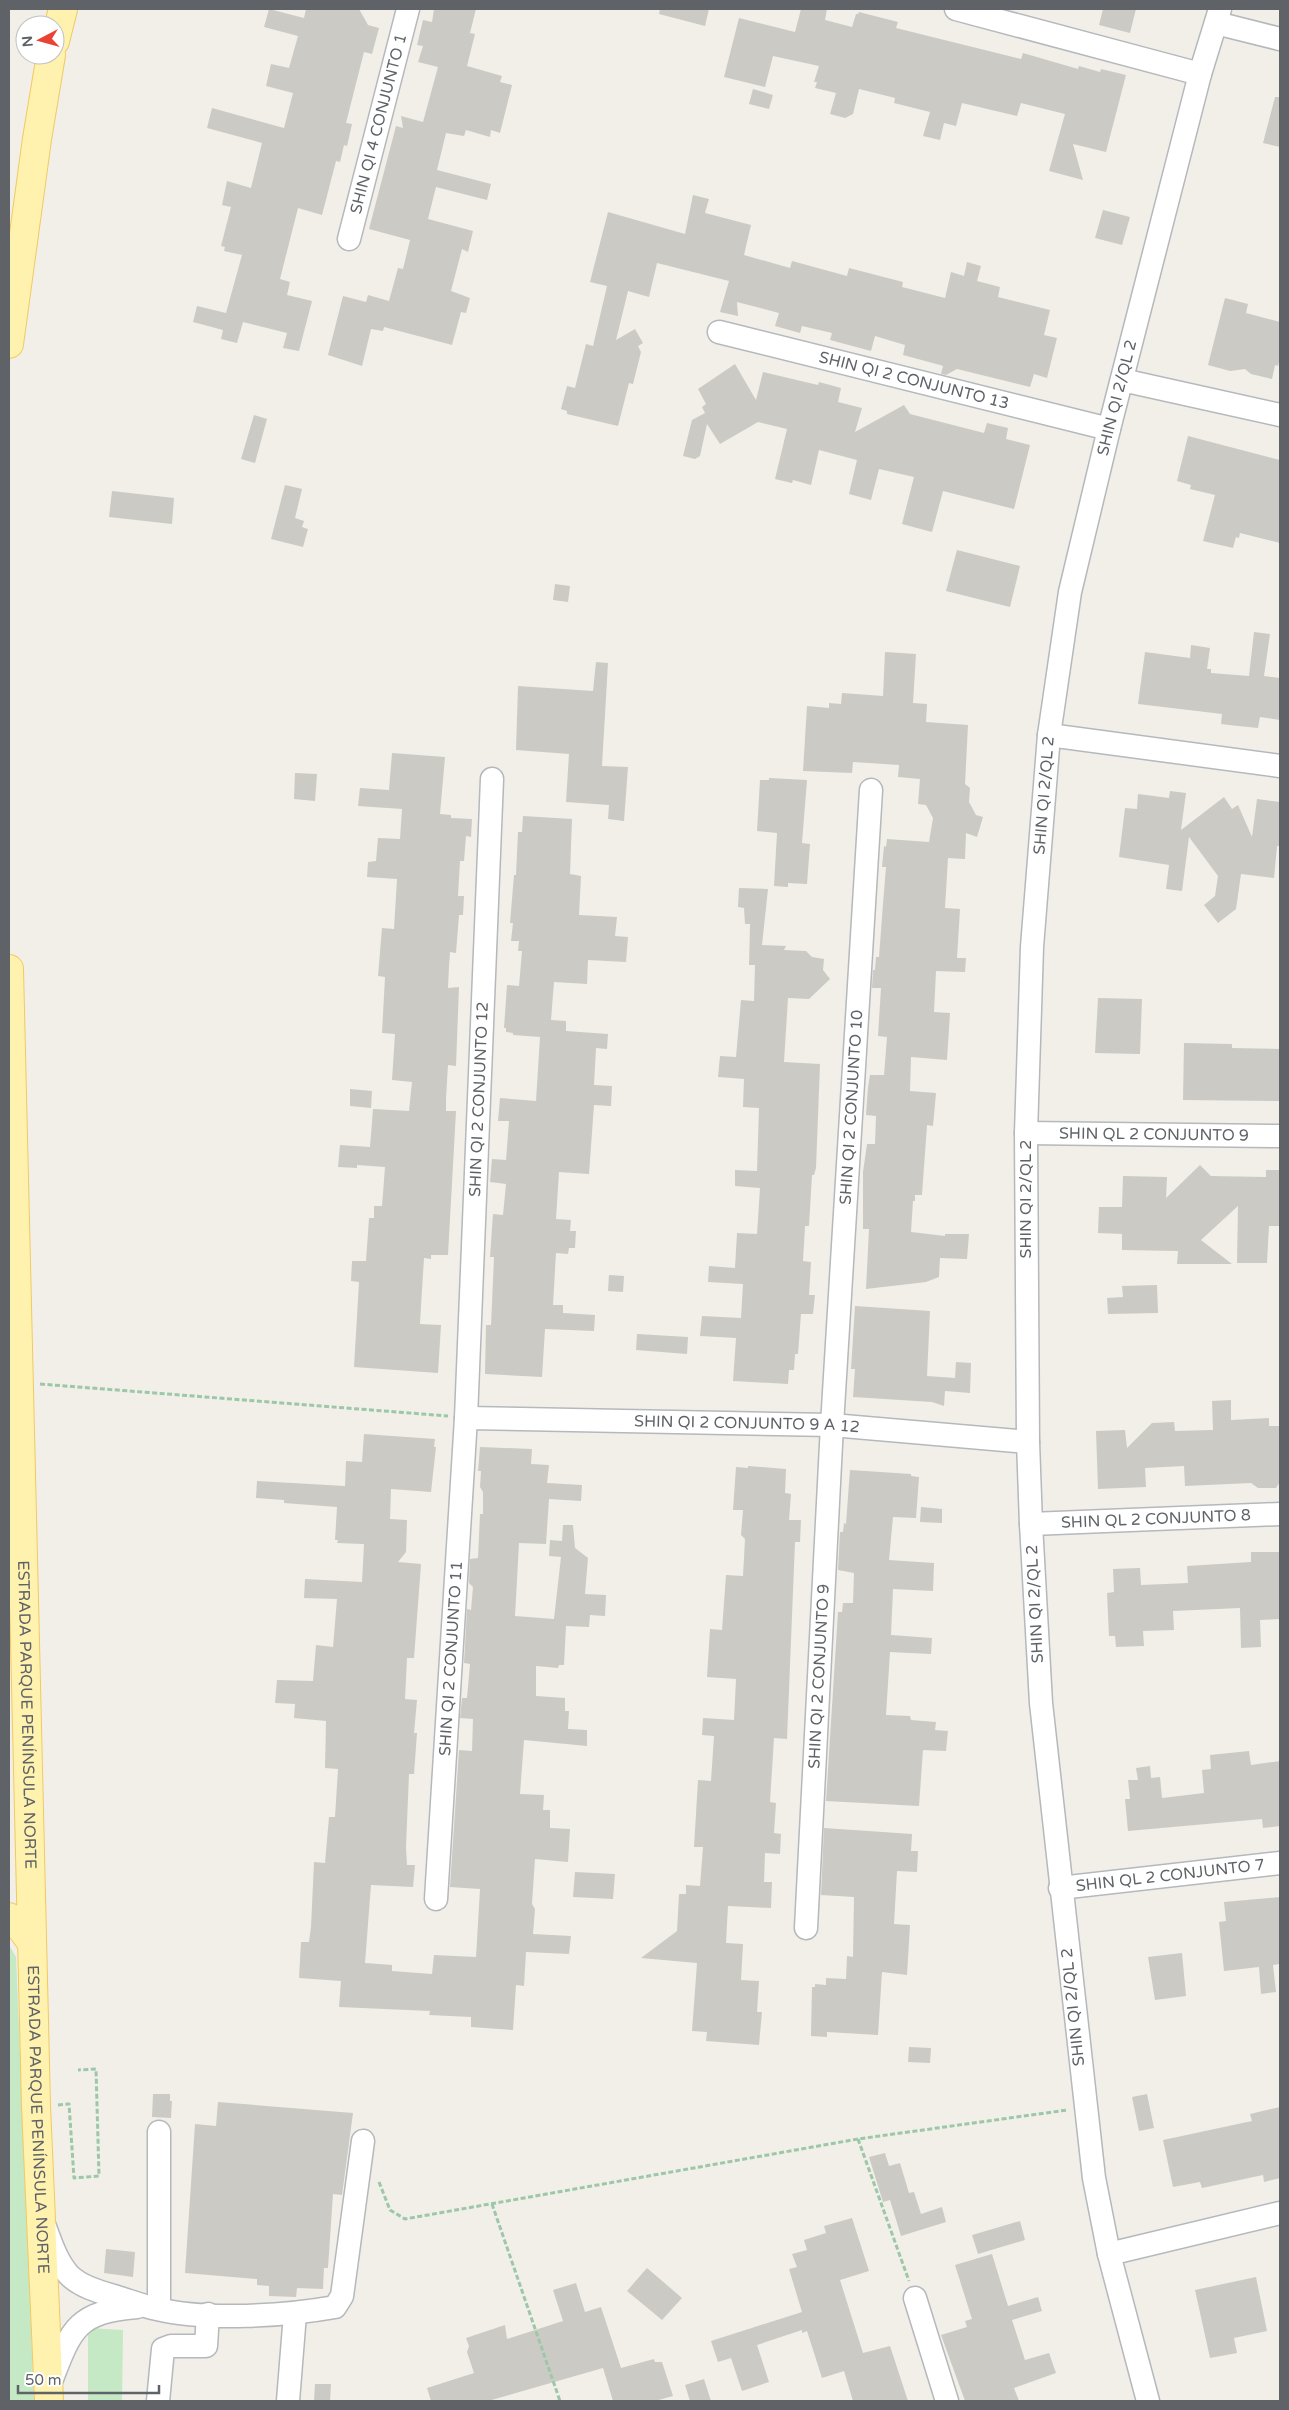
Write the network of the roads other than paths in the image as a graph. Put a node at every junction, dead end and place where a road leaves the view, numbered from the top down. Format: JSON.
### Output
{"nodes":[{"id":1,"x":408,"y":9,"type":"edge"},
{"id":2,"x":956,"y":9,"type":"edge"},
{"id":3,"x":1218,"y":16,"type":"edge"},
{"id":4,"x":1280,"y":39,"type":"edge"},
{"id":5,"x":49,"y":65,"type":"edge"},
{"id":6,"x":1200,"y":74,"type":"junction"},
{"id":7,"x":349,"y":239,"type":"dead end"},
{"id":8,"x":719,"y":332,"type":"dead end"},
{"id":9,"x":9,"y":344,"type":"edge"},
{"id":10,"x":1122,"y":380,"type":"junction"},
{"id":11,"x":1280,"y":415,"type":"edge"},
{"id":12,"x":1109,"y":429,"type":"junction"},
{"id":13,"x":1049,"y":735,"type":"junction"},
{"id":14,"x":1280,"y":766,"type":"edge"},
{"id":15,"x":492,"y":779,"type":"dead end"},
{"id":16,"x":871,"y":790,"type":"dead end"},
{"id":17,"x":9,"y":969,"type":"edge"},
{"id":18,"x":1026,"y":1133,"type":"junction"},
{"id":19,"x":1280,"y":1136,"type":"edge"},
{"id":20,"x":466,"y":1418,"type":"junction"},
{"id":21,"x":832,"y":1425,"type":"junction"},
{"id":22,"x":1028,"y":1442,"type":"junction"},
{"id":23,"x":9,"y":1511,"type":"edge"},
{"id":24,"x":1280,"y":1514,"type":"edge"},
{"id":25,"x":1031,"y":1524,"type":"junction"},
{"id":26,"x":23,"y":1564,"type":"junction"},
{"id":27,"x":1280,"y":1863,"type":"edge"},
{"id":28,"x":1060,"y":1888,"type":"junction"},
{"id":29,"x":436,"y":1899,"type":"dead end"},
{"id":30,"x":9,"y":1916,"type":"edge"},
{"id":31,"x":806,"y":1928,"type":"dead end"},
{"id":32,"x":32,"y":1943,"type":"junction"},
{"id":33,"x":159,"y":2132,"type":"dead end"},
{"id":34,"x":363,"y":2141,"type":"dead end"},
{"id":35,"x":1280,"y":2213,"type":"edge"},
{"id":36,"x":41,"y":2220,"type":"junction"},
{"id":37,"x":1109,"y":2254,"type":"junction"},
{"id":38,"x":915,"y":2298,"type":"road end"},
{"id":39,"x":153,"y":2308,"type":"junction"},
{"id":40,"x":208,"y":2314,"type":"junction"},
{"id":41,"x":295,"y":2314,"type":"junction"},
{"id":42,"x":49,"y":2394,"type":"edge"},
{"id":43,"x":158,"y":2401,"type":"edge"},
{"id":44,"x":288,"y":2401,"type":"edge"},
{"id":45,"x":947,"y":2401,"type":"edge"},
{"id":46,"x":1148,"y":2401,"type":"edge"}],
"edges":[{"from":1,"to":7,"type":"street","name":"SHIN QI 4 CONJUNTO 1"},
{"from":2,"to":6,"type":"street"},
{"from":3,"to":4,"type":"street"},
{"from":3,"to":6,"type":"street","name":"SHIN QI 2/QL 2"},
{"from":5,"to":9,"type":"main road"},
{"from":6,"to":10,"type":"street","name":"SHIN QI 2/QL 2"},
{"from":8,"to":12,"type":"street","name":"SHIN QI 2 CONJUNTO 13"},
{"from":10,"to":11,"type":"street"},
{"from":10,"to":12,"type":"street","name":"SHIN QI 2/QL 2"},
{"from":12,"to":13,"type":"street","name":"SHIN QI 2/QL 2"},
{"from":13,"to":14,"type":"street"},
{"from":13,"to":18,"type":"street","name":"SHIN QI 2/QL 2"},
{"from":15,"to":20,"type":"street","name":"SHIN QI 2 CONJUNTO 12"},
{"from":16,"to":21,"type":"street","name":"SHIN QI 2 CONJUNTO 10"},
{"from":17,"to":26,"type":"main road","name":"ESTRADA PARQUE PENÍNSULA NORTE"},
{"from":18,"to":19,"type":"street","name":"SHIN QL 2 CONJUNTO 9"},
{"from":18,"to":22,"type":"street","name":"SHIN QI 2/QL 2"},
{"from":20,"to":21,"type":"street","name":"SHIN QI 2 CONJUNTO 9 A 12"},
{"from":20,"to":29,"type":"street","name":"SHIN QI 2 CONJUNTO 11"},
{"from":21,"to":22,"type":"street","name":"SHIN QI 2 CONJUNTO 9 A 12"},
{"from":21,"to":31,"type":"street","name":"SHIN QI 2 CONJUNTO 9"},
{"from":22,"to":25,"type":"street","name":"SHIN QI 2/QL 2"},
{"from":23,"to":26,"type":"main road"},
{"from":24,"to":25,"type":"street","name":"SHIN QL 2 CONJUNTO 8"},
{"from":25,"to":28,"type":"street","name":"SHIN QI 2/QL 2"},
{"from":26,"to":32,"type":"main road","name":"ESTRADA PARQUE PENÍNSULA NORTE"},
{"from":27,"to":28,"type":"street","name":"SHIN QL 2 CONJUNTO 7"},
{"from":28,"to":37,"type":"street","name":"SHIN QI 2/QL 2"},
{"from":30,"to":32,"type":"main road"},
{"from":32,"to":36,"type":"main road","name":"ESTRADA PARQUE PENÍNSULA NORTE"},
{"from":33,"to":39,"type":"street"},
{"from":34,"to":41,"type":"street"},
{"from":35,"to":37,"type":"street"},
{"from":36,"to":39,"type":"street"},
{"from":36,"to":42,"type":"main road","name":"ESTRADA PARQUE PENÍNSULA NORTE"},
{"from":37,"to":46,"type":"street","name":"SHIN QI 2/QL 2"},
{"from":38,"to":45,"type":"street"},
{"from":39,"to":40,"type":"street"},
{"from":39,"to":42,"type":"street"},
{"from":40,"to":41,"type":"street"},
{"from":40,"to":43,"type":"street"},
{"from":41,"to":44,"type":"street"}]}
